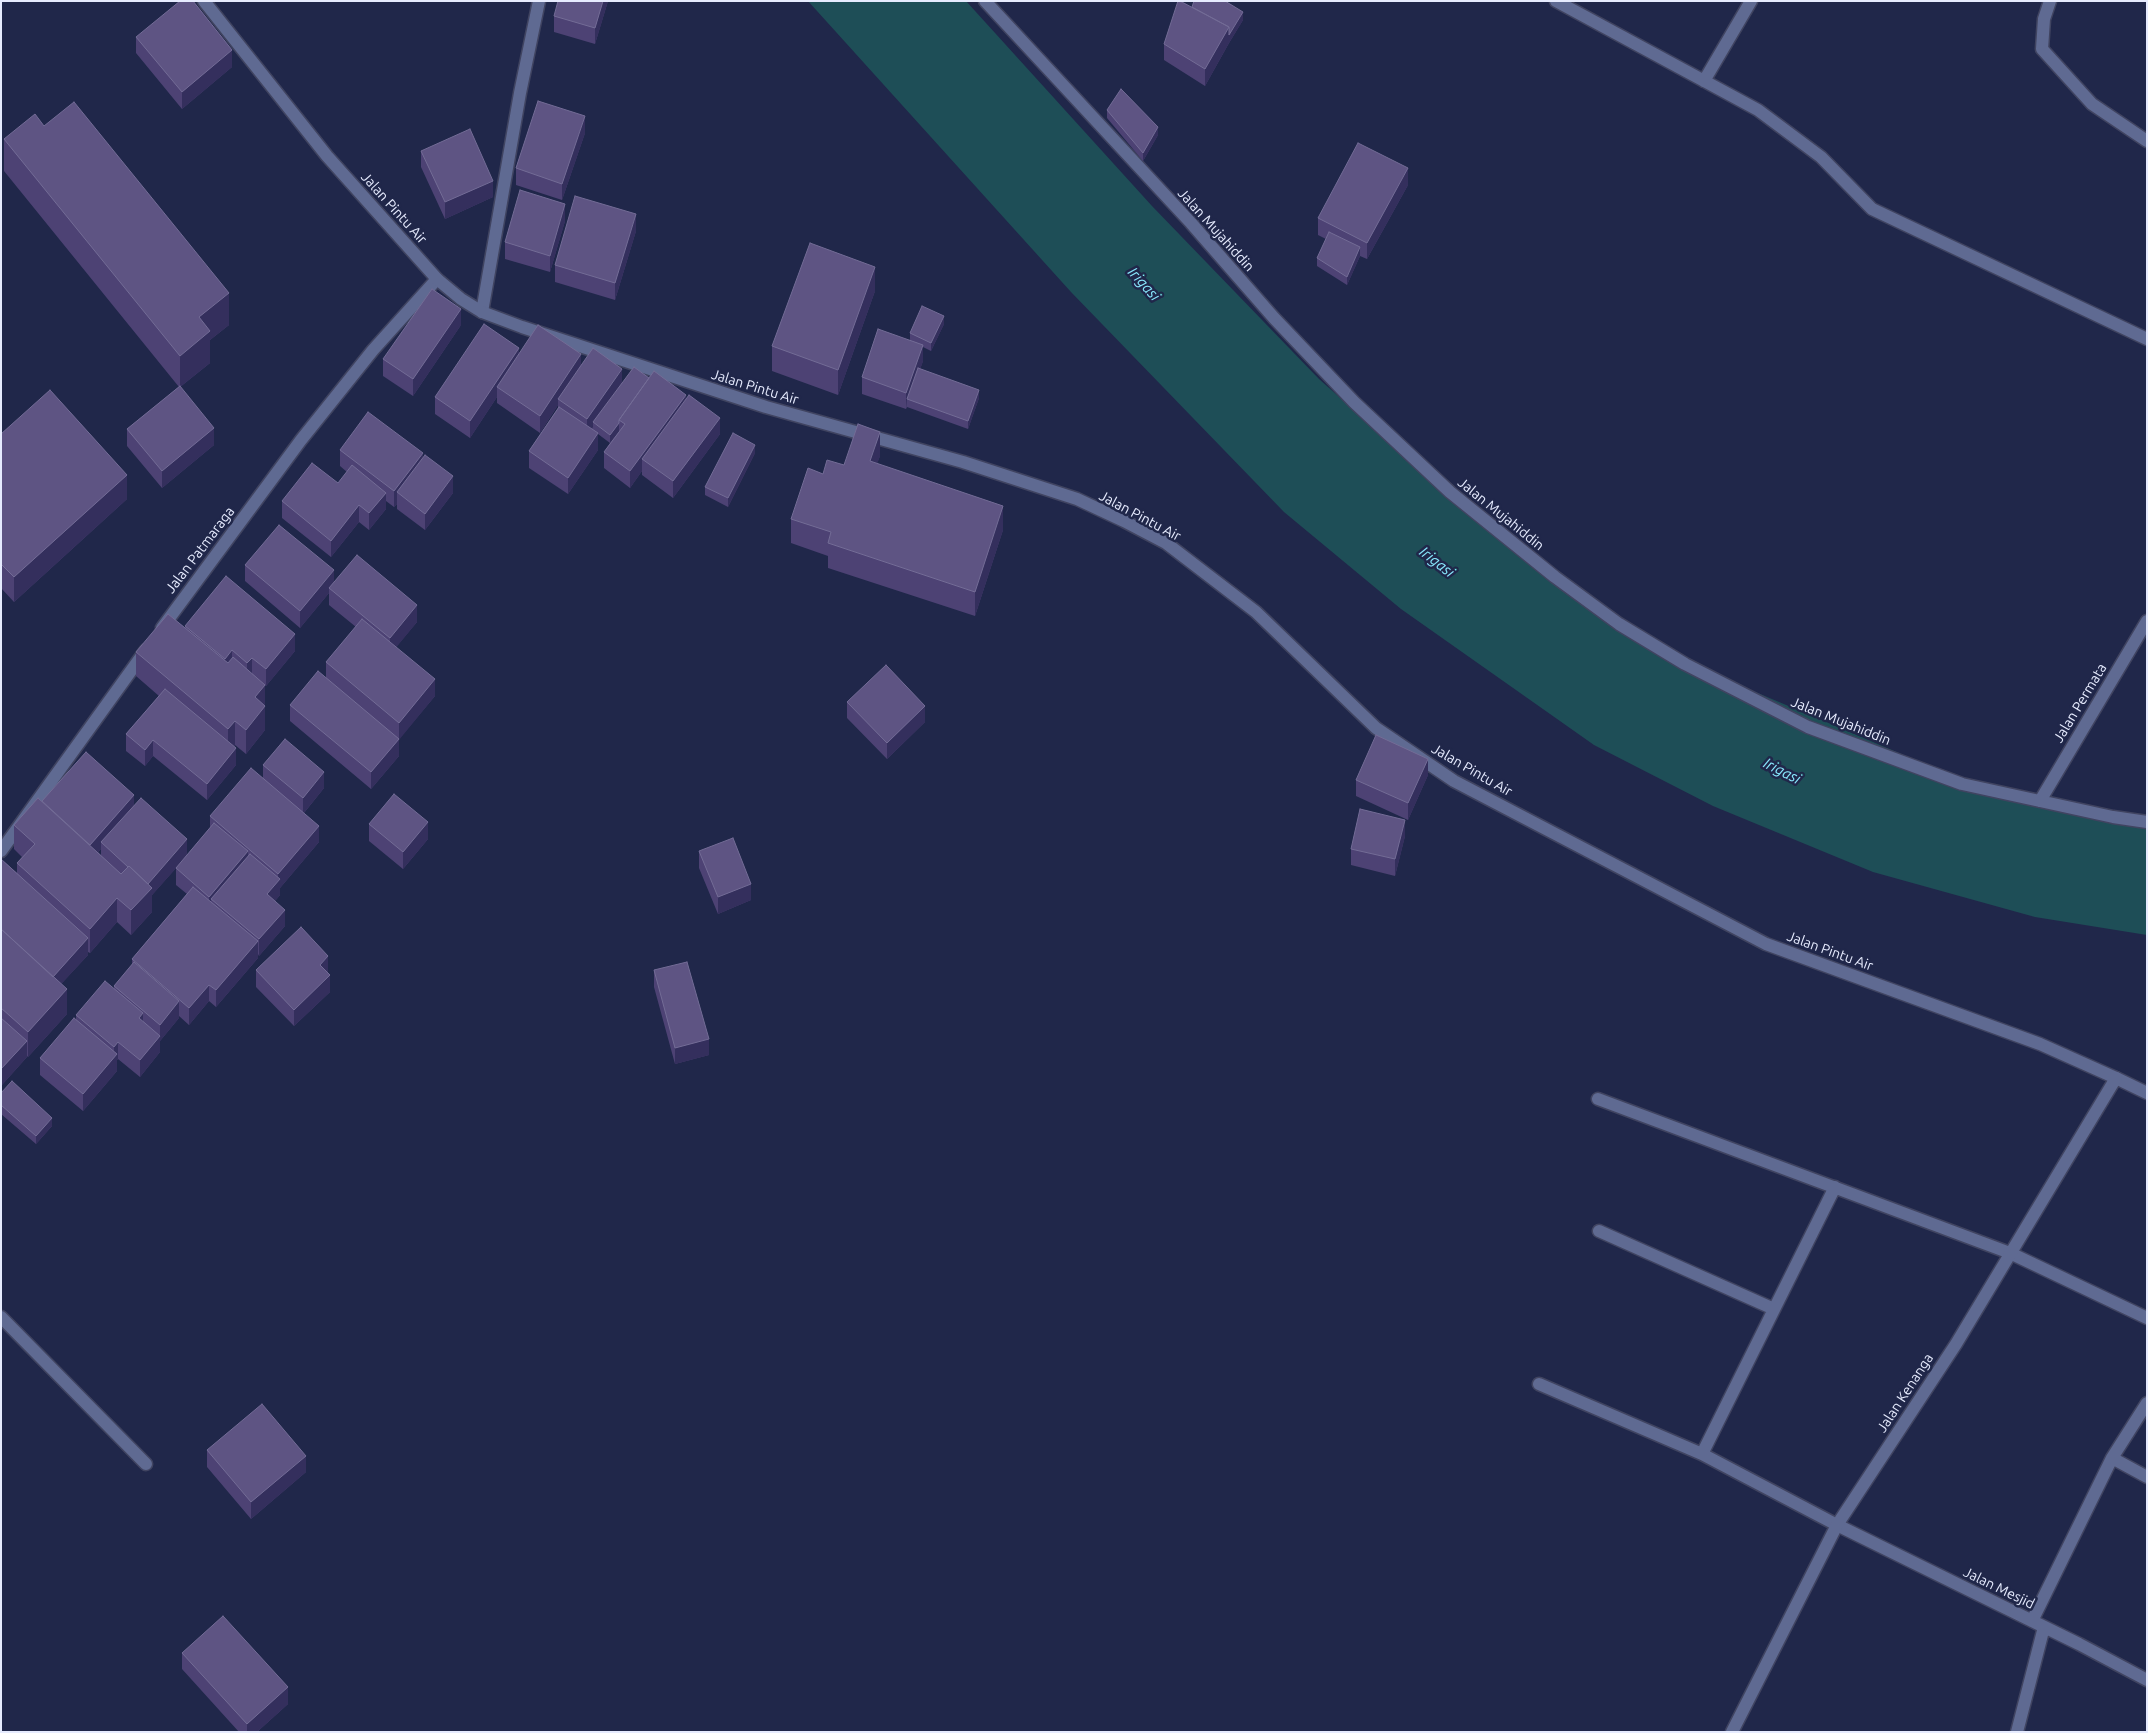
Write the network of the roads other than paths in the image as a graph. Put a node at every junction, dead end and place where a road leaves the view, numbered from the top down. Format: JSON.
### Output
{"nodes":[{"id":1,"x":204,"y":1,"type":"edge"},
{"id":2,"x":539,"y":1,"type":"edge"},
{"id":3,"x":985,"y":1,"type":"edge"},
{"id":4,"x":1556,"y":1,"type":"edge"},
{"id":5,"x":1751,"y":1,"type":"edge"},
{"id":6,"x":2050,"y":1,"type":"edge"},
{"id":7,"x":1704,"y":81,"type":"junction"},
{"id":8,"x":2147,"y":141,"type":"edge"},
{"id":9,"x":437,"y":279,"type":"junction"},
{"id":10,"x":482,"y":312,"type":"junction"},
{"id":11,"x":2147,"y":339,"type":"edge"},
{"id":12,"x":2147,"y":621,"type":"edge"},
{"id":13,"x":2040,"y":801,"type":"junction"},
{"id":14,"x":2147,"y":822,"type":"edge"},
{"id":15,"x":1,"y":851,"type":"edge"},
{"id":16,"x":2116,"y":1078,"type":"junction"},
{"id":17,"x":2147,"y":1094,"type":"edge"},
{"id":18,"x":1598,"y":1099,"type":"dead end"},
{"id":19,"x":1835,"y":1187,"type":"junction"},
{"id":20,"x":1599,"y":1231,"type":"dead end"},
{"id":21,"x":2010,"y":1253,"type":"junction"},
{"id":22,"x":1774,"y":1309,"type":"junction"},
{"id":23,"x":1,"y":1317,"type":"edge"},
{"id":24,"x":2147,"y":1318,"type":"edge"},
{"id":25,"x":1538,"y":1384,"type":"dead end"},
{"id":26,"x":2147,"y":1403,"type":"edge"},
{"id":27,"x":1702,"y":1454,"type":"junction"},
{"id":28,"x":2112,"y":1458,"type":"junction"},
{"id":29,"x":146,"y":1464,"type":"dead end"},
{"id":30,"x":2147,"y":1478,"type":"edge"},
{"id":31,"x":1837,"y":1525,"type":"junction"},
{"id":32,"x":2032,"y":1621,"type":"junction"},
{"id":33,"x":2044,"y":1627,"type":"junction"},
{"id":34,"x":2147,"y":1680,"type":"edge"},
{"id":35,"x":1732,"y":1732,"type":"edge"},
{"id":36,"x":2017,"y":1732,"type":"edge"}],
"edges":[{"from":1,"to":9,"type":"street","name":"Jalan Pintu Air"},
{"from":2,"to":10,"type":"street"},
{"from":3,"to":13,"type":"street","name":"Jalan Mujahiddin"},
{"from":4,"to":7,"type":"street"},
{"from":5,"to":7,"type":"street"},
{"from":6,"to":8,"type":"street"},
{"from":7,"to":11,"type":"street"},
{"from":9,"to":10,"type":"street","name":"Jalan Pintu Air"},
{"from":9,"to":15,"type":"street","name":"Jalan Patmaraga"},
{"from":10,"to":16,"type":"street","name":"Jalan Pintu Air"},
{"from":12,"to":13,"type":"street","name":"Jalan Permata"},
{"from":13,"to":14,"type":"street","name":"Jalan Mujahiddin"},
{"from":16,"to":17,"type":"street","name":"Jalan Pintu Air"},
{"from":16,"to":21,"type":"street","name":"Jalan Kenanga"},
{"from":18,"to":19,"type":"street"},
{"from":19,"to":21,"type":"street"},
{"from":19,"to":22,"type":"street"},
{"from":20,"to":22,"type":"street"},
{"from":21,"to":24,"type":"street"},
{"from":21,"to":31,"type":"street","name":"Jalan Kenanga"},
{"from":22,"to":27,"type":"street"},
{"from":23,"to":29,"type":"street"},
{"from":25,"to":27,"type":"street","name":"Jalan Mesjid"},
{"from":26,"to":28,"type":"street"},
{"from":27,"to":31,"type":"street","name":"Jalan Mesjid"},
{"from":28,"to":30,"type":"street"},
{"from":28,"to":32,"type":"street"},
{"from":31,"to":32,"type":"street","name":"Jalan Mesjid"},
{"from":31,"to":35,"type":"street","name":"Jalan Kenanga"},
{"from":32,"to":33,"type":"street","name":"Jalan Mesjid"},
{"from":33,"to":34,"type":"street","name":"Jalan Mesjid"},
{"from":33,"to":36,"type":"street"}]}
